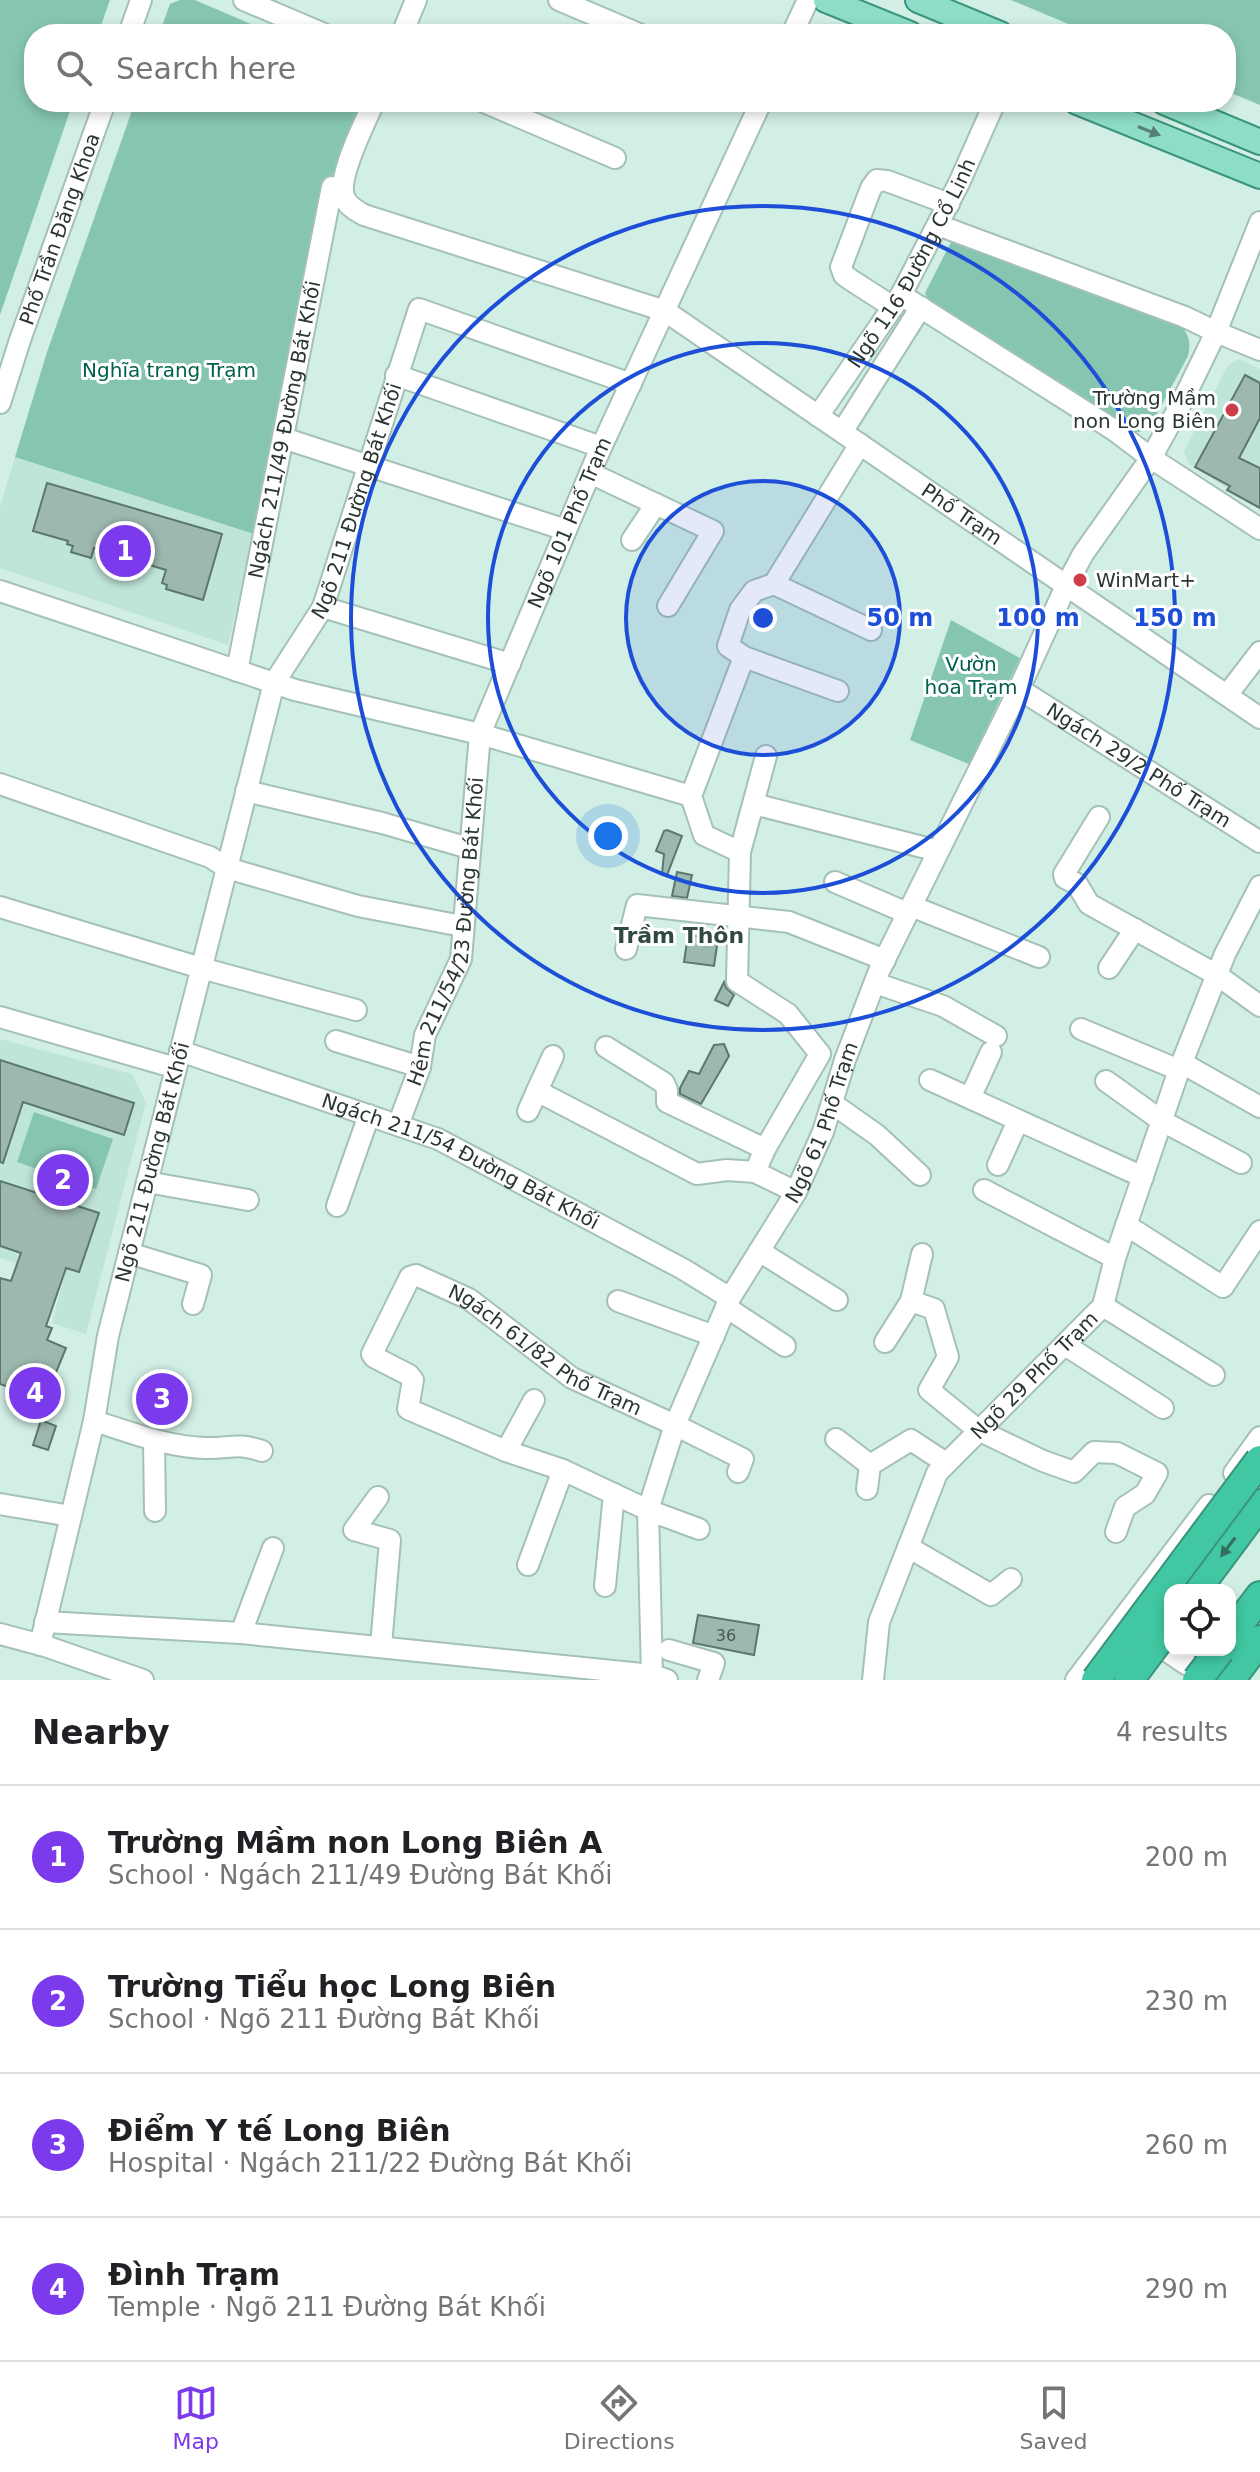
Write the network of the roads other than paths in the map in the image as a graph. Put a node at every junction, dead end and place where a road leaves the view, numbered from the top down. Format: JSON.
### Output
{"nodes":[{"id":1,"x":141,"y":0,"type":"edge"},
{"id":2,"x":244,"y":0,"type":"edge"},
{"id":3,"x":416,"y":0,"type":"edge"},
{"id":4,"x":559,"y":0,"type":"edge"},
{"id":5,"x":808,"y":0,"type":"edge"},
{"id":6,"x":826,"y":0,"type":"edge"},
{"id":7,"x":918,"y":0,"type":"edge"},
{"id":8,"x":133,"y":24,"type":"edge"},
{"id":9,"x":300,"y":24,"type":"edge"},
{"id":10,"x":406,"y":24,"type":"edge"},
{"id":11,"x":615,"y":24,"type":"edge"},
{"id":12,"x":797,"y":24,"type":"edge"},
{"id":13,"x":885,"y":24,"type":"edge"},
{"id":14,"x":976,"y":24,"type":"edge"},
{"id":15,"x":101,"y":112,"type":"edge"},
{"id":16,"x":370,"y":112,"type":"edge"},
{"id":17,"x":507,"y":112,"type":"edge"},
{"id":18,"x":756,"y":112,"type":"edge"},
{"id":19,"x":990,"y":112,"type":"edge"},
{"id":20,"x":1102,"y":112,"type":"edge"},
{"id":21,"x":1188,"y":112,"type":"edge"},
{"id":22,"x":1260,"y":142,"type":"edge"},
{"id":23,"x":615,"y":158,"type":"dead end"},
{"id":24,"x":1260,"y":176,"type":"edge"},
{"id":25,"x":332,"y":187,"type":"dead end"},
{"id":26,"x":949,"y":204,"type":"junction"},
{"id":27,"x":1260,"y":222,"type":"edge"},
{"id":28,"x":938,"y":225,"type":"junction"},
{"id":29,"x":897,"y":301,"type":"junction"},
{"id":30,"x":921,"y":307,"type":"junction"},
{"id":31,"x":665,"y":311,"type":"junction"},
{"id":32,"x":1216,"y":332,"type":"junction"},
{"id":33,"x":1260,"y":350,"type":"edge"},
{"id":34,"x":396,"y":375,"type":"junction"},
{"id":35,"x":631,"y":384,"type":"junction"},
{"id":36,"x":0,"y":403,"type":"edge"},
{"id":37,"x":818,"y":416,"type":"junction"},
{"id":38,"x":842,"y":432,"type":"junction"},
{"id":39,"x":283,"y":438,"type":"junction"},
{"id":40,"x":860,"y":444,"type":"junction"},
{"id":41,"x":601,"y":447,"type":"junction"},
{"id":42,"x":1151,"y":458,"type":"junction"},
{"id":43,"x":368,"y":465,"type":"junction"},
{"id":44,"x":590,"y":473,"type":"junction"},
{"id":45,"x":656,"y":504,"type":"junction"},
{"id":46,"x":1260,"y":529,"type":"edge"},
{"id":47,"x":566,"y":530,"type":"junction"},
{"id":48,"x":632,"y":540,"type":"dead end"},
{"id":49,"x":774,"y":584,"type":"junction"},
{"id":50,"x":1066,"y":586,"type":"junction"},
{"id":51,"x":0,"y":591,"type":"edge"},
{"id":52,"x":668,"y":606,"type":"dead end"},
{"id":53,"x":323,"y":607,"type":"junction"},
{"id":54,"x":871,"y":630,"type":"dead end"},
{"id":55,"x":1260,"y":652,"type":"edge"},
{"id":56,"x":744,"y":657,"type":"junction"},
{"id":57,"x":510,"y":664,"type":"junction"},
{"id":58,"x":237,"y":671,"type":"junction"},
{"id":59,"x":274,"y":683,"type":"junction"},
{"id":60,"x":1019,"y":689,"type":"junction"},
{"id":61,"x":838,"y":691,"type":"dead end"},
{"id":62,"x":1227,"y":695,"type":"junction"},
{"id":63,"x":1260,"y":718,"type":"edge"},
{"id":64,"x":480,"y":734,"type":"junction"},
{"id":65,"x":766,"y":756,"type":"dead end"},
{"id":66,"x":0,"y":784,"type":"edge"},
{"id":67,"x":246,"y":791,"type":"junction"},
{"id":68,"x":691,"y":796,"type":"junction"},
{"id":69,"x":754,"y":804,"type":"junction"},
{"id":70,"x":1099,"y":817,"type":"dead end"},
{"id":71,"x":1260,"y":842,"type":"edge"},
{"id":72,"x":469,"y":848,"type":"junction"},
{"id":73,"x":938,"y":851,"type":"junction"},
{"id":74,"x":740,"y":852,"type":"junction"},
{"id":75,"x":227,"y":868,"type":"junction"},
{"id":76,"x":835,"y":882,"type":"dead end"},
{"id":77,"x":1260,"y":886,"type":"edge"},
{"id":78,"x":0,"y":907,"type":"edge"},
{"id":79,"x":909,"y":909,"type":"junction"},
{"id":80,"x":1254,"y":914,"type":"edge"},
{"id":81,"x":738,"y":916,"type":"junction"},
{"id":82,"x":462,"y":926,"type":"junction"},
{"id":83,"x":1135,"y":929,"type":"junction"},
{"id":84,"x":626,"y":949,"type":"dead end"},
{"id":85,"x":1039,"y":957,"type":"dead end"},
{"id":86,"x":885,"y":960,"type":"junction"},
{"id":87,"x":201,"y":968,"type":"junction"},
{"id":88,"x":1109,"y":968,"type":"dead end"},
{"id":89,"x":1217,"y":975,"type":"junction"},
{"id":90,"x":875,"y":983,"type":"junction"},
{"id":91,"x":1260,"y":1006,"type":"edge"},
{"id":92,"x":356,"y":1010,"type":"dead end"},
{"id":93,"x":0,"y":1017,"type":"edge"},
{"id":94,"x":1081,"y":1029,"type":"dead end"},
{"id":95,"x":336,"y":1041,"type":"dead end"},
{"id":96,"x":606,"y":1047,"type":"dead end"},
{"id":97,"x":553,"y":1056,"type":"dead end"},
{"id":98,"x":178,"y":1060,"type":"junction"},
{"id":99,"x":420,"y":1067,"type":"junction"},
{"id":100,"x":1180,"y":1067,"type":"junction"},
{"id":101,"x":930,"y":1080,"type":"dead end"},
{"id":102,"x":1106,"y":1081,"type":"dead end"},
{"id":103,"x":537,"y":1091,"type":"junction"},
{"id":104,"x":970,"y":1098,"type":"junction"},
{"id":105,"x":833,"y":1104,"type":"junction"},
{"id":106,"x":1260,"y":1107,"type":"edge"},
{"id":107,"x":528,"y":1111,"type":"dead end"},
{"id":108,"x":369,"y":1115,"type":"junction"},
{"id":109,"x":1018,"y":1121,"type":"junction"},
{"id":110,"x":1162,"y":1121,"type":"junction"},
{"id":111,"x":398,"y":1125,"type":"junction"},
{"id":112,"x":765,"y":1149,"type":"junction"},
{"id":113,"x":1241,"y":1163,"type":"dead end"},
{"id":114,"x":998,"y":1165,"type":"dead end"},
{"id":115,"x":755,"y":1172,"type":"junction"},
{"id":116,"x":920,"y":1175,"type":"dead end"},
{"id":117,"x":1143,"y":1177,"type":"junction"},
{"id":118,"x":147,"y":1182,"type":"junction"},
{"id":119,"x":984,"y":1190,"type":"dead end"},
{"id":120,"x":796,"y":1192,"type":"junction"},
{"id":121,"x":248,"y":1200,"type":"dead end"},
{"id":122,"x":337,"y":1206,"type":"dead end"},
{"id":123,"x":1126,"y":1225,"type":"junction"},
{"id":124,"x":1260,"y":1231,"type":"edge"},
{"id":125,"x":759,"y":1251,"type":"junction"},
{"id":126,"x":129,"y":1253,"type":"junction"},
{"id":127,"x":922,"y":1254,"type":"dead end"},
{"id":128,"x":1115,"y":1258,"type":"junction"},
{"id":129,"x":837,"y":1300,"type":"dead end"},
{"id":130,"x":618,"y":1301,"type":"dead end"},
{"id":131,"x":911,"y":1301,"type":"junction"},
{"id":132,"x":728,"y":1302,"type":"junction"},
{"id":133,"x":193,"y":1304,"type":"dead end"},
{"id":134,"x":1103,"y":1306,"type":"junction"},
{"id":135,"x":714,"y":1336,"type":"junction"},
{"id":136,"x":885,"y":1342,"type":"dead end"},
{"id":137,"x":1065,"y":1345,"type":"junction"},
{"id":138,"x":785,"y":1346,"type":"dead end"},
{"id":139,"x":1214,"y":1375,"type":"dead end"},
{"id":140,"x":534,"y":1400,"type":"dead end"},
{"id":141,"x":1163,"y":1408,"type":"dead end"},
{"id":142,"x":94,"y":1421,"type":"junction"},
{"id":143,"x":675,"y":1425,"type":"junction"},
{"id":144,"x":978,"y":1430,"type":"junction"},
{"id":145,"x":1260,"y":1437,"type":"edge"},
{"id":146,"x":836,"y":1439,"type":"dead end"},
{"id":147,"x":154,"y":1440,"type":"junction"},
{"id":148,"x":262,"y":1451,"type":"dead end"},
{"id":149,"x":506,"y":1451,"type":"junction"},
{"id":150,"x":1260,"y":1460,"type":"edge"},
{"id":151,"x":946,"y":1463,"type":"junction"},
{"id":152,"x":870,"y":1465,"type":"junction"},
{"id":153,"x":563,"y":1470,"type":"junction"},
{"id":154,"x":738,"y":1472,"type":"dead end"},
{"id":155,"x":867,"y":1489,"type":"dead end"},
{"id":156,"x":614,"y":1494,"type":"junction"},
{"id":157,"x":378,"y":1497,"type":"dead end"},
{"id":158,"x":0,"y":1504,"type":"edge"},
{"id":159,"x":1260,"y":1504,"type":"edge"},
{"id":160,"x":648,"y":1510,"type":"junction"},
{"id":161,"x":155,"y":1511,"type":"dead end"},
{"id":162,"x":71,"y":1516,"type":"junction"},
{"id":163,"x":699,"y":1529,"type":"dead end"},
{"id":164,"x":1116,"y":1532,"type":"dead end"},
{"id":165,"x":908,"y":1547,"type":"junction"},
{"id":166,"x":273,"y":1548,"type":"dead end"},
{"id":167,"x":528,"y":1565,"type":"dead end"},
{"id":168,"x":1011,"y":1579,"type":"dead end"},
{"id":169,"x":1200,"y":1584,"type":"edge"},
{"id":170,"x":605,"y":1586,"type":"dead end"},
{"id":171,"x":1260,"y":1596,"type":"edge"},
{"id":172,"x":1122,"y":1621,"type":"junction"},
{"id":173,"x":45,"y":1622,"type":"junction"},
{"id":174,"x":1236,"y":1628,"type":"edge"},
{"id":175,"x":241,"y":1633,"type":"junction"},
{"id":176,"x":1164,"y":1633,"type":"edge"},
{"id":177,"x":0,"y":1634,"type":"edge"},
{"id":178,"x":1260,"y":1640,"type":"edge"},
{"id":179,"x":40,"y":1645,"type":"junction"},
{"id":180,"x":381,"y":1646,"type":"junction"},
{"id":181,"x":1260,"y":1649,"type":"edge"},
{"id":182,"x":669,"y":1650,"type":"dead end"},
{"id":183,"x":1215,"y":1656,"type":"edge"},
{"id":184,"x":660,"y":1677,"type":"edge"},
{"id":185,"x":143,"y":1680,"type":"edge"},
{"id":186,"x":708,"y":1680,"type":"edge"},
{"id":187,"x":873,"y":1680,"type":"edge"},
{"id":188,"x":1076,"y":1680,"type":"edge"},
{"id":189,"x":1096,"y":1680,"type":"edge"},
{"id":190,"x":1129,"y":1680,"type":"edge"},
{"id":191,"x":1197,"y":1680,"type":"edge"},
{"id":192,"x":1214,"y":1680,"type":"edge"},
{"id":193,"x":1230,"y":1680,"type":"edge"},
{"id":194,"x":1236,"y":1680,"type":"edge"}],
"edges":[{"from":1,"to":8,"type":"street"},
{"from":2,"to":9,"type":"street"},
{"from":3,"to":10,"type":"street"},
{"from":4,"to":11,"type":"street"},
{"from":5,"to":12,"type":"street"},
{"from":6,"to":13,"type":"main road"},
{"from":7,"to":14,"type":"main road"},
{"from":15,"to":36,"type":"street","name":"Phố Trần Đăng Khoa"},
{"from":16,"to":31,"type":"street","name":"Phố Trạm"},
{"from":17,"to":23,"type":"street"},
{"from":18,"to":31,"type":"street","name":"Ngõ 101 Phố Trạm"},
{"from":19,"to":26,"type":"street","name":"Ngõ 116 Đường Cổ Linh"},
{"from":20,"to":24,"type":"main road","one_way":true},
{"from":21,"to":22,"type":"main road"},
{"from":25,"to":39,"type":"street","name":"Ngách 211/49 Đường Bát Khối"},
{"from":26,"to":28,"type":"street","name":"Ngõ 116 Đường Cổ Linh"},
{"from":26,"to":29,"type":"street"},
{"from":27,"to":32,"type":"street","name":"Ngõ 61 Phố Trạm"},
{"from":28,"to":29,"type":"street","name":"Ngõ 116 Đường Cổ Linh"},
{"from":28,"to":32,"type":"street"},
{"from":29,"to":30,"type":"street"},
{"from":29,"to":37,"type":"street","name":"Ngõ 116 Đường Cổ Linh"},
{"from":30,"to":38,"type":"street"},
{"from":30,"to":42,"type":"street"},
{"from":31,"to":35,"type":"street","name":"Ngõ 101 Phố Trạm"},
{"from":31,"to":37,"type":"street","name":"Phố Trạm"},
{"from":32,"to":33,"type":"street"},
{"from":32,"to":42,"type":"street","name":"Ngõ 61 Phố Trạm"},
{"from":34,"to":35,"type":"street","name":"Ngõ 211 Đường Bát Khối"},
{"from":34,"to":41,"type":"street"},
{"from":34,"to":43,"type":"street","name":"Ngõ 211 Đường Bát Khối"},
{"from":35,"to":41,"type":"street","name":"Ngõ 101 Phố Trạm"},
{"from":37,"to":38,"type":"street","name":"Phố Trạm"},
{"from":38,"to":40,"type":"street","name":"Phố Trạm"},
{"from":39,"to":43,"type":"street"},
{"from":39,"to":58,"type":"street","name":"Ngách 211/49 Đường Bát Khối"},
{"from":40,"to":49,"type":"street"},
{"from":40,"to":50,"type":"street","name":"Phố Trạm"},
{"from":41,"to":44,"type":"street","name":"Ngõ 101 Phố Trạm"},
{"from":42,"to":46,"type":"street"},
{"from":42,"to":50,"type":"street","name":"Ngõ 61 Phố Trạm"},
{"from":43,"to":47,"type":"street"},
{"from":43,"to":53,"type":"street","name":"Ngõ 211 Đường Bát Khối"},
{"from":44,"to":45,"type":"street"},
{"from":44,"to":47,"type":"street","name":"Ngõ 101 Phố Trạm"},
{"from":45,"to":48,"type":"street"},
{"from":45,"to":52,"type":"street"},
{"from":47,"to":57,"type":"street","name":"Ngõ 101 Phố Trạm"},
{"from":49,"to":54,"type":"street"},
{"from":49,"to":56,"type":"street"},
{"from":50,"to":60,"type":"street","name":"Ngõ 61 Phố Trạm"},
{"from":50,"to":62,"type":"street","name":"Phố Trạm"},
{"from":51,"to":58,"type":"street"},
{"from":53,"to":57,"type":"street"},
{"from":53,"to":59,"type":"street","name":"Ngõ 211 Đường Bát Khối"},
{"from":55,"to":62,"type":"street"},
{"from":56,"to":61,"type":"street"},
{"from":56,"to":68,"type":"street"},
{"from":57,"to":64,"type":"street","name":"Ngõ 101 Phố Trạm"},
{"from":58,"to":59,"type":"street"},
{"from":59,"to":64,"type":"street"},
{"from":59,"to":67,"type":"street","name":"Ngõ 211 Đường Bát Khối"},
{"from":60,"to":71,"type":"street","name":"Ngách 29/2 Phố Trạm"},
{"from":60,"to":73,"type":"street","name":"Ngõ 61 Phố Trạm"},
{"from":62,"to":63,"type":"street","name":"Phố Trạm"},
{"from":64,"to":68,"type":"street"},
{"from":64,"to":72,"type":"street","name":"Hẻm 211/54/23 Đường Bát Khối"},
{"from":65,"to":69,"type":"street"},
{"from":66,"to":75,"type":"street"},
{"from":67,"to":72,"type":"street"},
{"from":67,"to":75,"type":"street","name":"Ngõ 211 Đường Bát Khối"},
{"from":68,"to":74,"type":"street"},
{"from":69,"to":73,"type":"street"},
{"from":69,"to":74,"type":"street"},
{"from":70,"to":83,"type":"street"},
{"from":72,"to":82,"type":"street","name":"Hẻm 211/54/23 Đường Bát Khối"},
{"from":73,"to":79,"type":"street","name":"Ngõ 61 Phố Trạm"},
{"from":74,"to":81,"type":"street"},
{"from":75,"to":82,"type":"street"},
{"from":75,"to":87,"type":"street","name":"Ngõ 211 Đường Bát Khối"},
{"from":76,"to":79,"type":"street"},
{"from":77,"to":80,"type":"street","name":"Ngõ 29 Phố Trạm"},
{"from":78,"to":87,"type":"street"},
{"from":79,"to":85,"type":"street"},
{"from":79,"to":86,"type":"street","name":"Ngõ 61 Phố Trạm"},
{"from":80,"to":89,"type":"street","name":"Ngõ 29 Phố Trạm"},
{"from":81,"to":84,"type":"street"},
{"from":81,"to":86,"type":"street"},
{"from":81,"to":112,"type":"street"},
{"from":82,"to":99,"type":"street","name":"Hẻm 211/54/23 Đường Bát Khối"},
{"from":83,"to":88,"type":"street"},
{"from":83,"to":89,"type":"street"},
{"from":86,"to":90,"type":"street","name":"Ngõ 61 Phố Trạm"},
{"from":87,"to":92,"type":"street"},
{"from":87,"to":98,"type":"street","name":"Ngõ 211 Đường Bát Khối"},
{"from":89,"to":91,"type":"street"},
{"from":89,"to":100,"type":"street","name":"Ngõ 29 Phố Trạm"},
{"from":90,"to":104,"type":"street"},
{"from":90,"to":105,"type":"street","name":"Ngõ 61 Phố Trạm"},
{"from":93,"to":98,"type":"street","name":"Ngách 211/54 Đường Bát Khối"},
{"from":94,"to":100,"type":"street"},
{"from":95,"to":99,"type":"street"},
{"from":96,"to":112,"type":"street"},
{"from":97,"to":103,"type":"street"},
{"from":98,"to":108,"type":"street","name":"Ngách 211/54 Đường Bát Khối"},
{"from":98,"to":118,"type":"street","name":"Ngõ 211 Đường Bát Khối"},
{"from":99,"to":111,"type":"street","name":"Hẻm 211/54/23 Đường Bát Khối"},
{"from":100,"to":106,"type":"street"},
{"from":100,"to":110,"type":"street","name":"Ngõ 29 Phố Trạm"},
{"from":101,"to":104,"type":"street"},
{"from":102,"to":110,"type":"street"},
{"from":103,"to":107,"type":"street"},
{"from":103,"to":115,"type":"street"},
{"from":104,"to":109,"type":"street"},
{"from":105,"to":116,"type":"street"},
{"from":105,"to":120,"type":"street","name":"Ngõ 61 Phố Trạm"},
{"from":108,"to":111,"type":"street","name":"Ngách 211/54 Đường Bát Khối"},
{"from":108,"to":122,"type":"street"},
{"from":109,"to":114,"type":"street"},
{"from":109,"to":117,"type":"street"},
{"from":110,"to":113,"type":"street"},
{"from":110,"to":117,"type":"street","name":"Ngõ 29 Phố Trạm"},
{"from":111,"to":132,"type":"street","name":"Ngách 211/54 Đường Bát Khối"},
{"from":112,"to":115,"type":"street"},
{"from":115,"to":120,"type":"street"},
{"from":117,"to":123,"type":"street","name":"Ngõ 29 Phố Trạm"},
{"from":118,"to":121,"type":"street"},
{"from":118,"to":126,"type":"street","name":"Ngõ 211 Đường Bát Khối"},
{"from":119,"to":128,"type":"street"},
{"from":120,"to":125,"type":"street","name":"Ngõ 61 Phố Trạm"},
{"from":123,"to":124,"type":"street"},
{"from":123,"to":128,"type":"street","name":"Ngõ 29 Phố Trạm"},
{"from":125,"to":129,"type":"street"},
{"from":125,"to":132,"type":"street","name":"Ngõ 61 Phố Trạm"},
{"from":126,"to":133,"type":"street"},
{"from":126,"to":142,"type":"street","name":"Ngõ 211 Đường Bát Khối"},
{"from":127,"to":131,"type":"street"},
{"from":128,"to":134,"type":"street","name":"Ngõ 29 Phố Trạm"},
{"from":130,"to":135,"type":"street"},
{"from":131,"to":136,"type":"street"},
{"from":131,"to":144,"type":"street"},
{"from":132,"to":135,"type":"street","name":"Ngõ 61 Phố Trạm"},
{"from":132,"to":138,"type":"street","name":"Ngách 211/54 Đường Bát Khối"},
{"from":134,"to":137,"type":"street","name":"Ngõ 29 Phố Trạm"},
{"from":134,"to":139,"type":"street"},
{"from":135,"to":143,"type":"street","name":"Ngõ 61 Phố Trạm"},
{"from":137,"to":141,"type":"street"},
{"from":137,"to":144,"type":"street","name":"Ngõ 29 Phố Trạm"},
{"from":140,"to":149,"type":"street"},
{"from":142,"to":147,"type":"street"},
{"from":142,"to":162,"type":"street","name":"Ngõ 211 Đường Bát Khối"},
{"from":143,"to":149,"type":"street","name":"Ngách 61/82 Phố Trạm"},
{"from":143,"to":154,"type":"street","name":"Ngách 61/82 Phố Trạm"},
{"from":143,"to":160,"type":"street","name":"Ngõ 61 Phố Trạm"},
{"from":144,"to":151,"type":"street","name":"Ngõ 29 Phố Trạm"},
{"from":144,"to":164,"type":"street"},
{"from":145,"to":172,"type":"street"},
{"from":146,"to":152,"type":"street"},
{"from":147,"to":148,"type":"street"},
{"from":147,"to":161,"type":"street"},
{"from":149,"to":153,"type":"street"},
{"from":150,"to":189,"type":"highway","bridge":true},
{"from":151,"to":152,"type":"street"},
{"from":151,"to":165,"type":"street","name":"Ngõ 29 Phố Trạm"},
{"from":152,"to":155,"type":"street"},
{"from":153,"to":156,"type":"street"},
{"from":153,"to":167,"type":"street"},
{"from":156,"to":160,"type":"street"},
{"from":156,"to":170,"type":"street"},
{"from":157,"to":180,"type":"street"},
{"from":158,"to":162,"type":"street"},
{"from":159,"to":169,"type":"highway","one_way":true},
{"from":160,"to":163,"type":"street"},
{"from":160,"to":184,"type":"street","name":"Ngõ 61 Phố Trạm"},
{"from":162,"to":173,"type":"street","name":"Ngõ 211 Đường Bát Khối"},
{"from":165,"to":168,"type":"street"},
{"from":165,"to":187,"type":"street","name":"Ngõ 29 Phố Trạm"},
{"from":166,"to":175,"type":"street"},
{"from":171,"to":174,"type":"highway"},
{"from":172,"to":188,"type":"street"},
{"from":172,"to":192,"type":"street"},
{"from":173,"to":175,"type":"street"},
{"from":173,"to":179,"type":"street","name":"Ngõ 211 Đường Bát Khối"},
{"from":175,"to":180,"type":"street"},
{"from":176,"to":190,"type":"highway","bridge":true},
{"from":177,"to":179,"type":"street"},
{"from":178,"to":193,"type":"highway"},
{"from":179,"to":185,"type":"street"},
{"from":180,"to":184,"type":"street"},
{"from":181,"to":194,"type":"street"},
{"from":182,"to":186,"type":"street"},
{"from":183,"to":191,"type":"highway","bridge":true}]}
